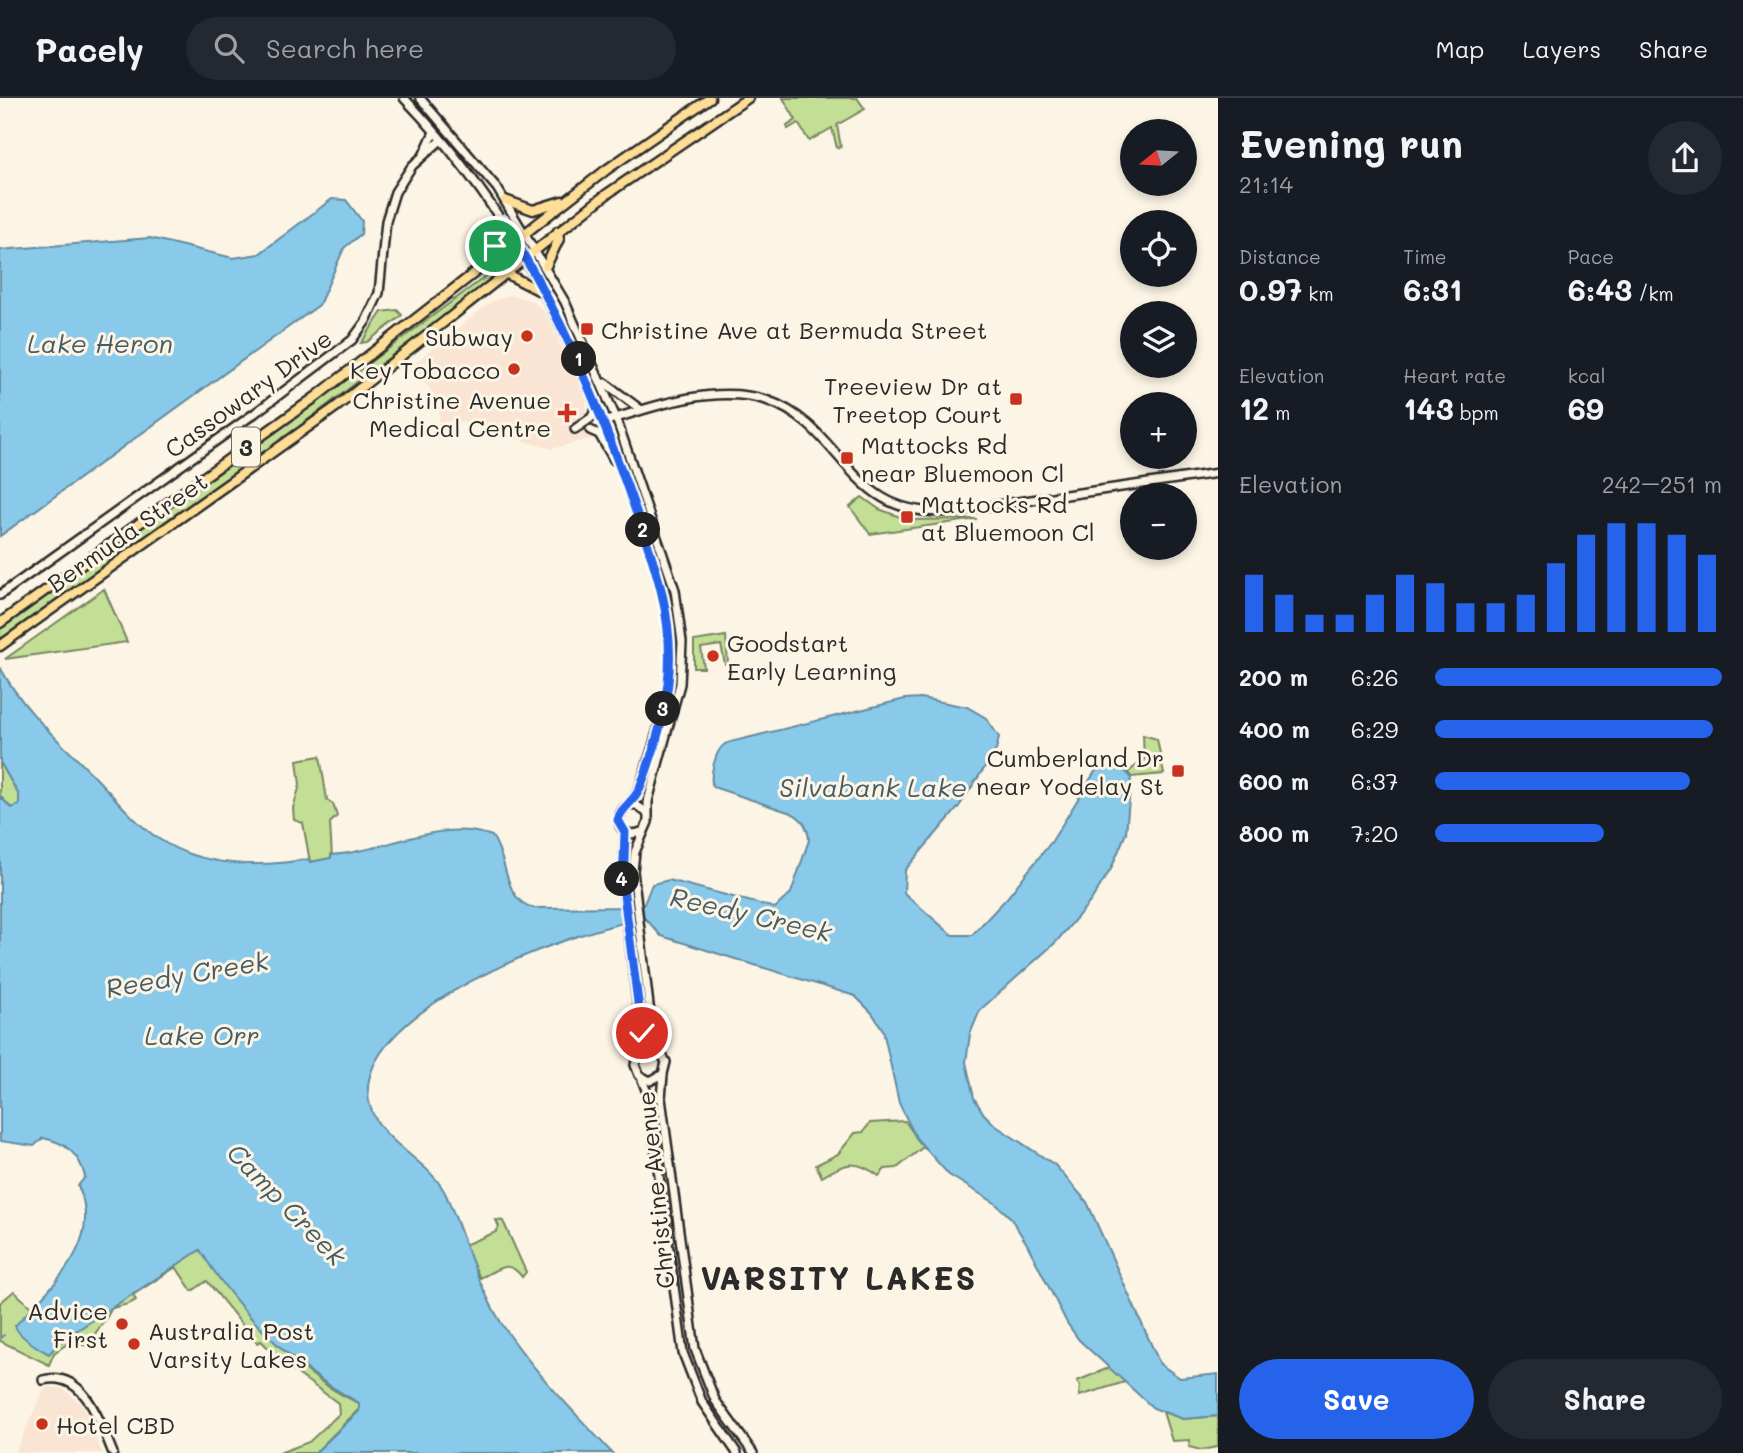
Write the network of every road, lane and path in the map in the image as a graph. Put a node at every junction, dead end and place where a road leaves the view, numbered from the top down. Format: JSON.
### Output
{"nodes":[{"id":1,"x":404,"y":98,"type":"edge"},
{"id":2,"x":420,"y":98,"type":"edge"},
{"id":3,"x":710,"y":98,"type":"edge"},
{"id":4,"x":748,"y":98,"type":"edge"},
{"id":5,"x":441,"y":121,"type":"junction"},
{"id":6,"x":434,"y":132,"type":"junction"},
{"id":7,"x":441,"y":140,"type":"junction"},
{"id":8,"x":424,"y":155,"type":"junction"},
{"id":9,"x":505,"y":200,"type":"junction"},
{"id":10,"x":568,"y":200,"type":"junction"},
{"id":11,"x":503,"y":221,"type":"junction"},
{"id":12,"x":558,"y":231,"type":"junction"},
{"id":13,"x":526,"y":234,"type":"junction"},
{"id":14,"x":516,"y":242,"type":"junction"},
{"id":15,"x":535,"y":249,"type":"junction"},
{"id":16,"x":525,"y":257,"type":"junction"},
{"id":17,"x":487,"y":265,"type":"junction"},
{"id":18,"x":545,"y":266,"type":"junction"},
{"id":19,"x":505,"y":273,"type":"junction"},
{"id":20,"x":546,"y":294,"type":"junction"},
{"id":21,"x":601,"y":380,"type":"junction"},
{"id":22,"x":598,"y":406,"type":"junction"},
{"id":23,"x":640,"y":410,"type":"junction"},
{"id":24,"x":616,"y":418,"type":"junction"},
{"id":25,"x":604,"y":422,"type":"junction"},
{"id":26,"x":575,"y":429,"type":"dead end"},
{"id":27,"x":590,"y":430,"type":"dead end"},
{"id":28,"x":1218,"y":473,"type":"edge"},
{"id":29,"x":623,"y":475,"type":"junction"},
{"id":30,"x":670,"y":572,"type":"junction"},
{"id":31,"x":659,"y":575,"type":"junction"},
{"id":32,"x":0,"y":595,"type":"edge"},
{"id":33,"x":0,"y":623,"type":"edge"},
{"id":34,"x":0,"y":646,"type":"edge"},
{"id":35,"x":628,"y":805,"type":"junction"},
{"id":36,"x":647,"y":813,"type":"junction"},
{"id":37,"x":644,"y":830,"type":"junction"},
{"id":38,"x":625,"y":832,"type":"junction"},
{"id":39,"x":661,"y":1054,"type":"junction"},
{"id":40,"x":638,"y":1056,"type":"junction"},
{"id":41,"x":663,"y":1074,"type":"junction"},
{"id":42,"x":641,"y":1077,"type":"junction"},
{"id":43,"x":43,"y":1380,"type":"dead end"},
{"id":44,"x":113,"y":1453,"type":"edge"},
{"id":45,"x":737,"y":1453,"type":"edge"},
{"id":46,"x":753,"y":1453,"type":"edge"}],
"edges":[{"from":1,"to":6,"type":"main road"},
{"from":2,"to":5,"type":"main road"},
{"from":3,"to":10,"type":"main road","name":"Bermuda Street","number":"3"},
{"from":4,"to":12,"type":"main road","name":"Bermuda Street","number":"3"},
{"from":5,"to":7,"type":"main road"},
{"from":5,"to":9,"type":"main road"},
{"from":6,"to":7,"type":"main road"},
{"from":6,"to":8,"type":"main road","name":"Cassowary Drive"},
{"from":7,"to":8,"type":"main road","name":"Cassowary Drive"},
{"from":7,"to":11,"type":"main road"},
{"from":8,"to":32,"type":"main road","name":"Cassowary Drive"},
{"from":9,"to":10,"type":"main road"},
{"from":9,"to":13,"type":"main road"},
{"from":10,"to":13,"type":"main road","name":"Bermuda Street","number":"3"},
{"from":11,"to":14,"type":"main road"},
{"from":11,"to":17,"type":"main road"},
{"from":12,"to":15,"type":"main road","name":"Bermuda Street","number":"3"},
{"from":12,"to":18,"type":"main road"},
{"from":13,"to":14,"type":"main road","name":"Bermuda Street","number":"3"},
{"from":13,"to":15,"type":"main road"},
{"from":14,"to":16,"type":"main road"},
{"from":14,"to":17,"type":"main road","name":"Bermuda Street","number":"3"},
{"from":15,"to":16,"type":"main road","name":"Bermuda Street","number":"3"},
{"from":15,"to":18,"type":"main road"},
{"from":16,"to":19,"type":"main road","name":"Bermuda Street","number":"3"},
{"from":16,"to":20,"type":"main road"},
{"from":17,"to":33,"type":"main road","name":"Bermuda Street","number":"3"},
{"from":18,"to":21,"type":"main road"},
{"from":19,"to":20,"type":"main road"},
{"from":19,"to":34,"type":"main road","name":"Bermuda Street","number":"3"},
{"from":20,"to":22,"type":"main road"},
{"from":21,"to":23,"type":"main road"},
{"from":21,"to":24,"type":"main road"},
{"from":22,"to":25,"type":"main road"},
{"from":22,"to":26,"type":"main road"},
{"from":23,"to":24,"type":"main road"},
{"from":23,"to":28,"type":"main road"},
{"from":24,"to":25,"type":"main road"},
{"from":24,"to":30,"type":"main road"},
{"from":25,"to":29,"type":"main road"},
{"from":27,"to":29,"type":"main road"},
{"from":29,"to":31,"type":"main road"},
{"from":30,"to":31,"type":"main road"},
{"from":30,"to":36,"type":"main road"},
{"from":31,"to":35,"type":"main road"},
{"from":35,"to":36,"type":"main road"},
{"from":35,"to":38,"type":"main road"},
{"from":36,"to":37,"type":"main road"},
{"from":37,"to":38,"type":"main road"},
{"from":37,"to":39,"type":"main road","name":"Christine Avenue"},
{"from":38,"to":40,"type":"main road","name":"Christine Avenue"},
{"from":39,"to":40,"type":"main road"},
{"from":39,"to":41,"type":"main road"},
{"from":40,"to":42,"type":"main road"},
{"from":41,"to":42,"type":"main road"},
{"from":41,"to":46,"type":"main road","name":"Christine Avenue"},
{"from":42,"to":45,"type":"main road","name":"Christine Avenue"},
{"from":43,"to":44,"type":"main road"}]}
